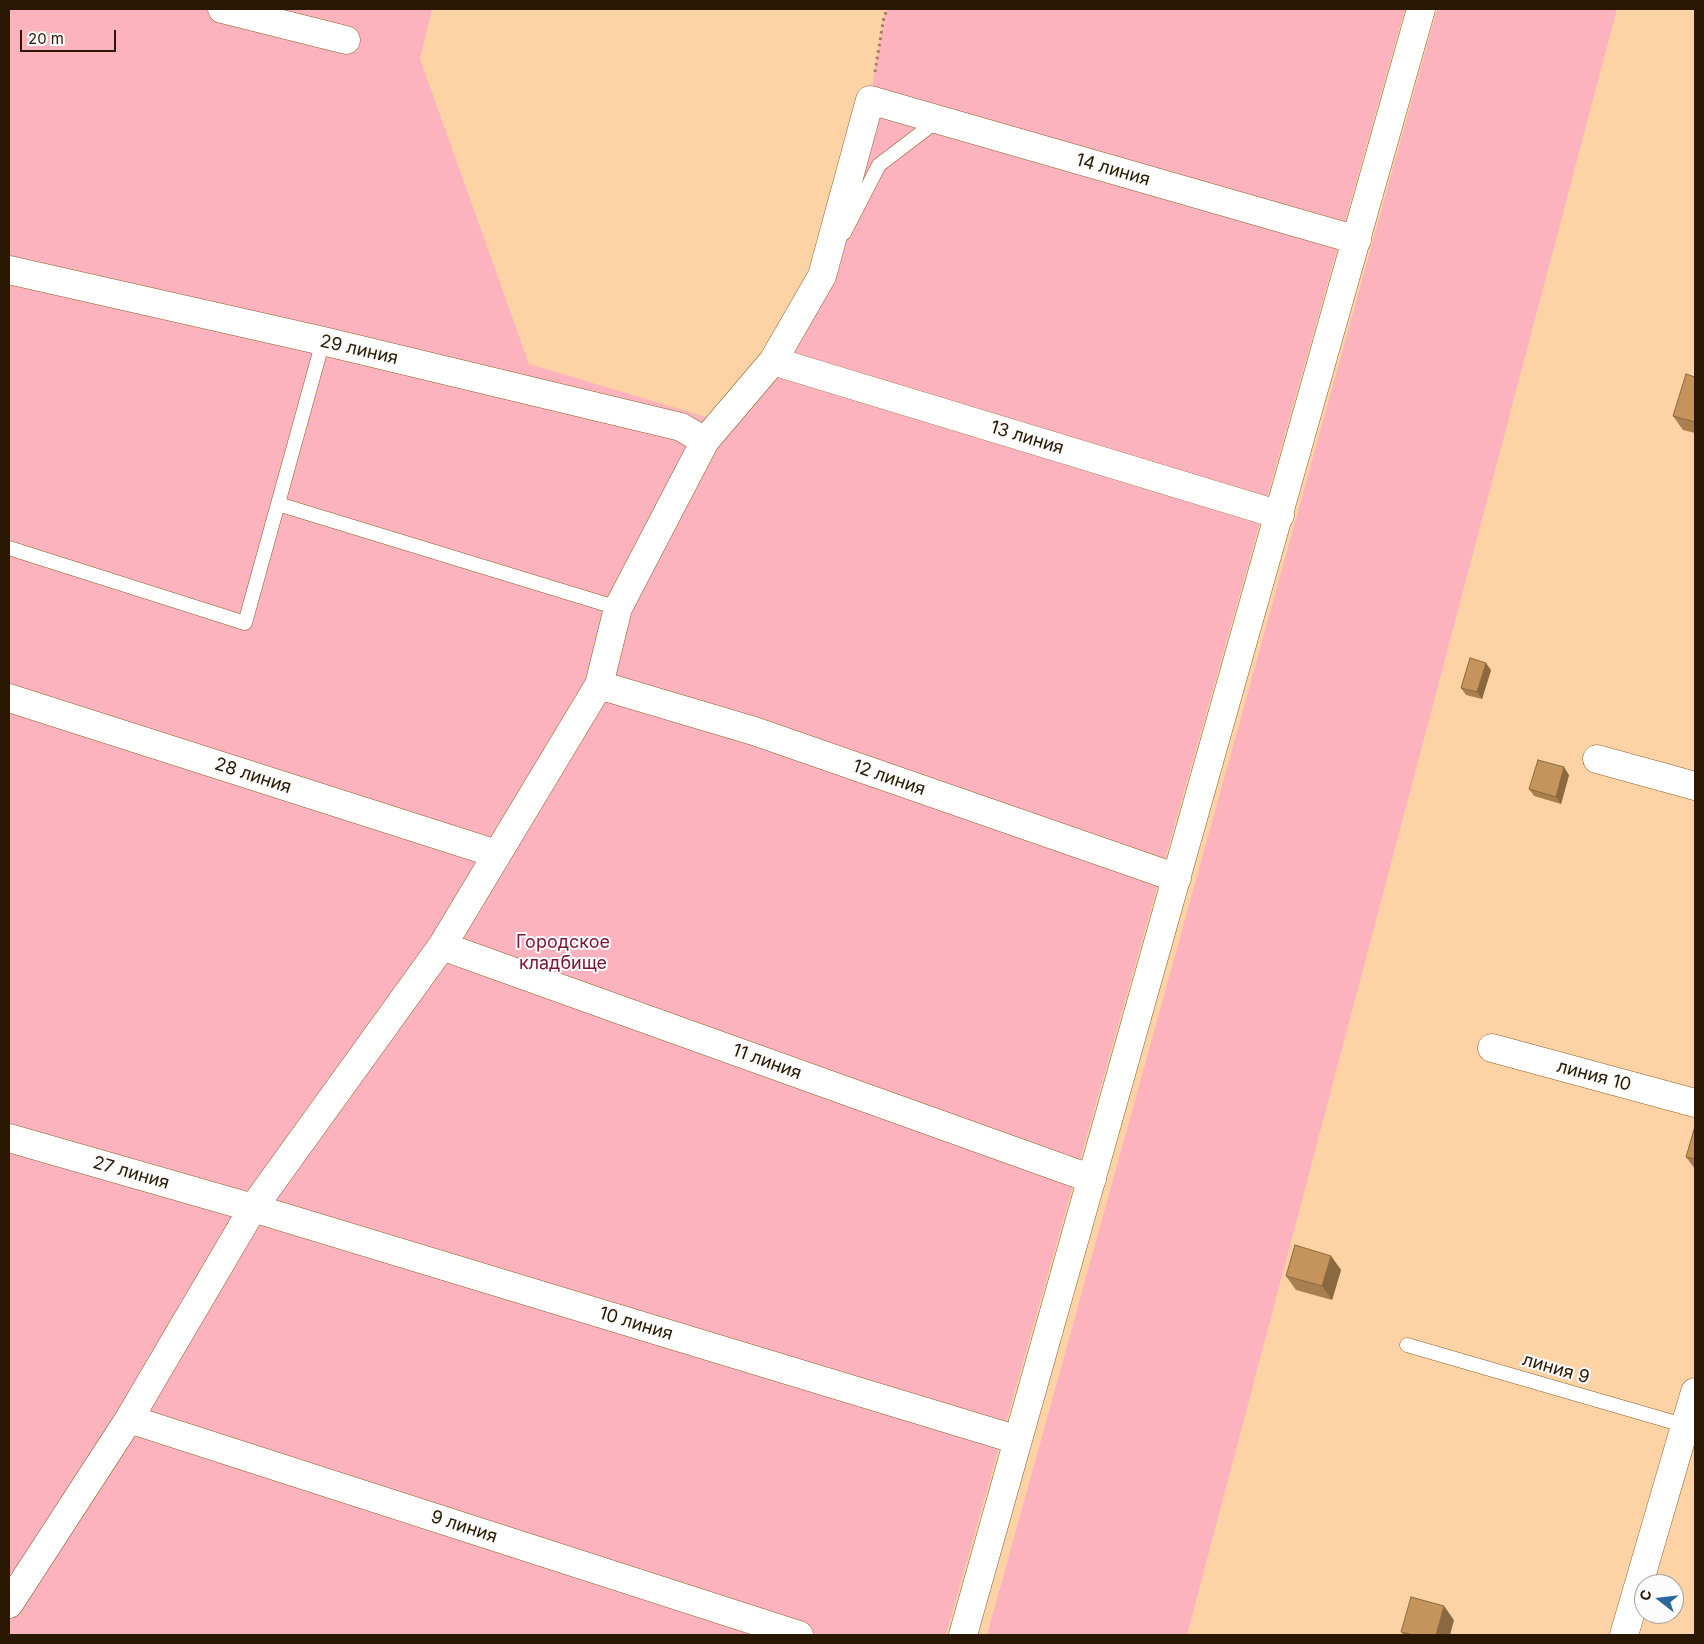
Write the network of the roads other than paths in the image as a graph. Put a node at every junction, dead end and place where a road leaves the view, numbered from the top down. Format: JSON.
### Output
{"nodes":[{"id":1,"x":222,"y":9,"type":"edge"},
{"id":2,"x":1421,"y":9,"type":"edge"},
{"id":3,"x":346,"y":40,"type":"dead end"},
{"id":4,"x":939,"y":119,"type":"junction"},
{"id":5,"x":1357,"y":240,"type":"junction"},
{"id":6,"x":9,"y":270,"type":"edge"},
{"id":7,"x":822,"y":276,"type":"junction"},
{"id":8,"x":323,"y":341,"type":"junction"},
{"id":9,"x":773,"y":361,"type":"junction"},
{"id":10,"x":704,"y":440,"type":"junction"},
{"id":11,"x":278,"y":504,"type":"junction"},
{"id":12,"x":1280,"y":515,"type":"junction"},
{"id":13,"x":9,"y":548,"type":"edge"},
{"id":14,"x":618,"y":608,"type":"junction"},
{"id":15,"x":599,"y":685,"type":"junction"},
{"id":16,"x":9,"y":698,"type":"edge"},
{"id":17,"x":1597,"y":758,"type":"dead end"},
{"id":18,"x":1695,"y":786,"type":"edge"},
{"id":19,"x":497,"y":854,"type":"junction"},
{"id":20,"x":1177,"y":878,"type":"junction"},
{"id":21,"x":442,"y":946,"type":"junction"},
{"id":22,"x":1492,"y":1048,"type":"dead end"},
{"id":23,"x":1695,"y":1103,"type":"edge"},
{"id":24,"x":9,"y":1138,"type":"edge"},
{"id":25,"x":1092,"y":1179,"type":"junction"},
{"id":26,"x":253,"y":1208,"type":"junction"},
{"id":27,"x":1407,"y":1346,"type":"dead end"},
{"id":28,"x":1695,"y":1392,"type":"edge"},
{"id":29,"x":130,"y":1419,"type":"junction"},
{"id":30,"x":1690,"y":1427,"type":"edge"},
{"id":31,"x":1018,"y":1440,"type":"junction"},
{"id":32,"x":9,"y":1604,"type":"edge"},
{"id":33,"x":799,"y":1635,"type":"edge"},
{"id":34,"x":963,"y":1635,"type":"edge"},
{"id":35,"x":1624,"y":1635,"type":"edge"}],
"edges":[{"from":1,"to":3,"type":"street"},
{"from":2,"to":5,"type":"street"},
{"from":4,"to":5,"type":"street","name":"14 линия"},
{"from":4,"to":7,"type":"lane"},
{"from":4,"to":7,"type":"street","name":"14 линия"},
{"from":5,"to":12,"type":"street"},
{"from":6,"to":8,"type":"street","name":"29 линия"},
{"from":7,"to":9,"type":"street"},
{"from":8,"to":10,"type":"street","name":"29 линия"},
{"from":8,"to":11,"type":"lane"},
{"from":9,"to":10,"type":"street"},
{"from":9,"to":12,"type":"street","name":"13 линия"},
{"from":10,"to":14,"type":"street"},
{"from":11,"to":13,"type":"lane"},
{"from":11,"to":14,"type":"lane"},
{"from":12,"to":20,"type":"street"},
{"from":14,"to":15,"type":"street"},
{"from":15,"to":19,"type":"street"},
{"from":15,"to":20,"type":"street","name":"12 линия"},
{"from":16,"to":19,"type":"street","name":"28 линия"},
{"from":17,"to":18,"type":"street"},
{"from":19,"to":21,"type":"street"},
{"from":20,"to":25,"type":"street"},
{"from":21,"to":25,"type":"street","name":"11 линия"},
{"from":21,"to":26,"type":"street"},
{"from":22,"to":23,"type":"street","name":"линия 10"},
{"from":24,"to":26,"type":"street","name":"27 линия"},
{"from":25,"to":31,"type":"street"},
{"from":26,"to":29,"type":"street"},
{"from":26,"to":31,"type":"street","name":"10 линия"},
{"from":27,"to":30,"type":"lane","name":"линия 9"},
{"from":28,"to":30,"type":"street"},
{"from":29,"to":32,"type":"street"},
{"from":29,"to":33,"type":"street","name":"9 линия"},
{"from":30,"to":35,"type":"street"},
{"from":31,"to":34,"type":"street"}]}
